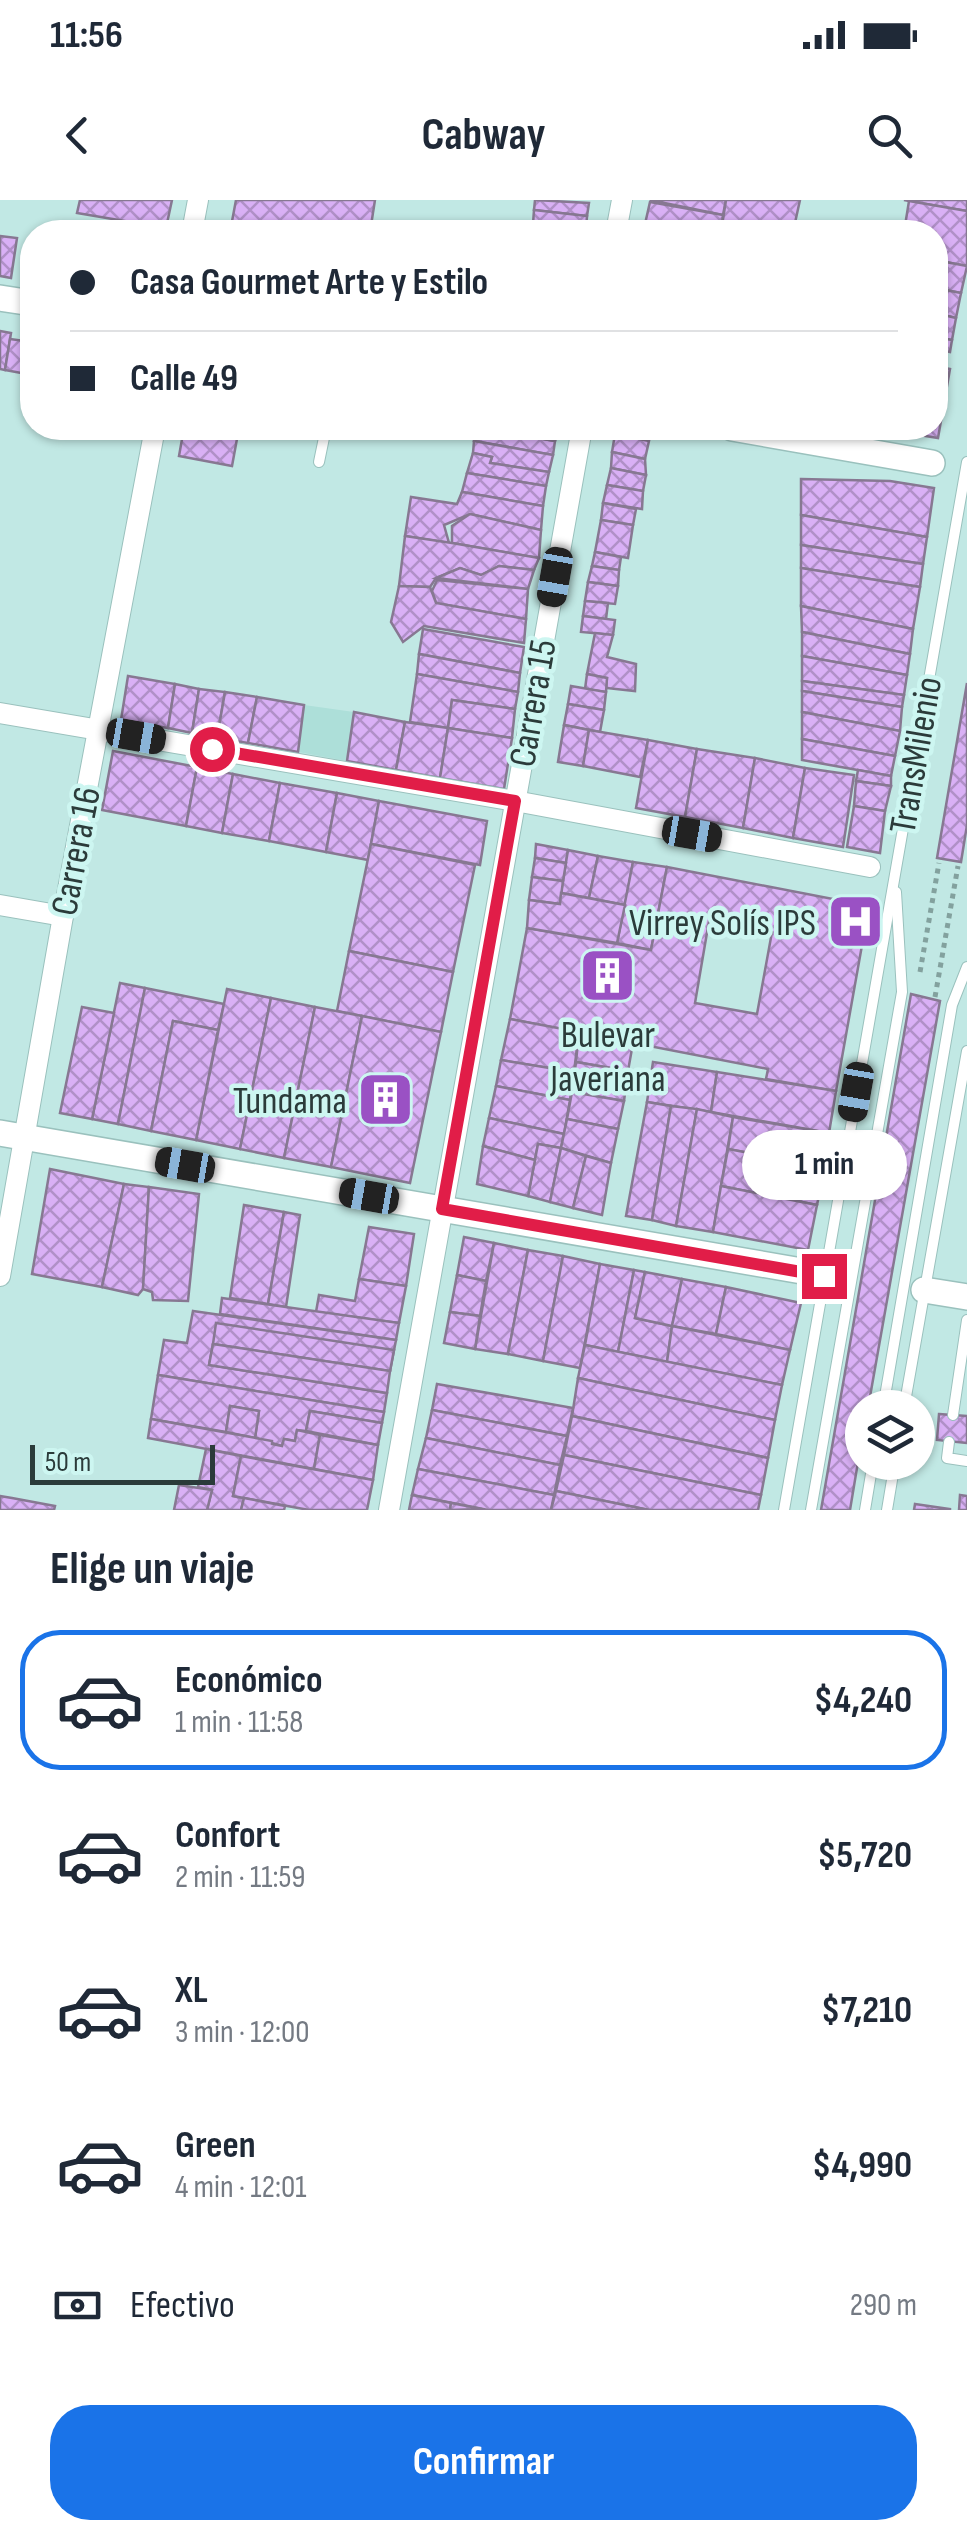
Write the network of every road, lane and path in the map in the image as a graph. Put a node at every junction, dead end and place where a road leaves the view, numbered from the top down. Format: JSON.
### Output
{"nodes":[{"id":1,"x":153,"y":440,"type":"edge"},
{"id":2,"x":324,"y":440,"type":"edge"},
{"id":3,"x":580,"y":440,"type":"edge"},
{"id":4,"x":801,"y":440,"type":"edge"},
{"id":5,"x":319,"y":462,"type":"dead end"},
{"id":6,"x":967,"y":462,"type":"edge"},
{"id":7,"x":932,"y":463,"type":"dead end"},
{"id":8,"x":0,"y":712,"type":"edge"},
{"id":9,"x":98,"y":729,"type":"junction"},
{"id":10,"x":515,"y":801,"type":"junction"},
{"id":11,"x":939,"y":862,"type":"dead end"},
{"id":12,"x":958,"y":866,"type":"dead end"},
{"id":13,"x":870,"y":867,"type":"dead end"},
{"id":14,"x":895,"y":871,"type":"junction"},
{"id":15,"x":0,"y":905,"type":"edge"},
{"id":16,"x":63,"y":916,"type":"junction"},
{"id":17,"x":967,"y":967,"type":"edge"},
{"id":18,"x":919,"y":976,"type":"dead end"},
{"id":19,"x":935,"y":1000,"type":"dead end"},
{"id":20,"x":967,"y":1051,"type":"edge"},
{"id":21,"x":12,"y":1135,"type":"edge"},
{"id":22,"x":442,"y":1209,"type":"junction"},
{"id":23,"x":0,"y":1276,"type":"edge"},
{"id":24,"x":824,"y":1276,"type":"junction"},
{"id":25,"x":924,"y":1290,"type":"junction"},
{"id":26,"x":967,"y":1297,"type":"edge"},
{"id":27,"x":967,"y":1320,"type":"edge"},
{"id":28,"x":966,"y":1339,"type":"edge"},
{"id":29,"x":962,"y":1385,"type":"edge"},
{"id":30,"x":886,"y":1390,"type":"edge"},
{"id":31,"x":907,"y":1390,"type":"edge"},
{"id":32,"x":953,"y":1415,"type":"dead end"},
{"id":33,"x":949,"y":1442,"type":"dead end"},
{"id":34,"x":967,"y":1461,"type":"edge"},
{"id":35,"x":871,"y":1480,"type":"edge"},
{"id":36,"x":891,"y":1480,"type":"edge"},
{"id":37,"x":389,"y":1510,"type":"edge"},
{"id":38,"x":784,"y":1510,"type":"edge"},
{"id":39,"x":811,"y":1510,"type":"edge"},
{"id":40,"x":865,"y":1510,"type":"edge"},
{"id":41,"x":886,"y":1510,"type":"edge"}],
"edges":[{"from":1,"to":9,"type":"street","name":"Carrera 16"},
{"from":2,"to":5,"type":"lane"},
{"from":3,"to":10,"type":"street","name":"Carrera 15"},
{"from":4,"to":7,"type":"street"},
{"from":6,"to":14,"type":"lane","name":"TransMilenio"},
{"from":8,"to":9,"type":"street"},
{"from":9,"to":10,"type":"street"},
{"from":9,"to":16,"type":"street","name":"Carrera 16"},
{"from":10,"to":13,"type":"street"},
{"from":10,"to":22,"type":"street","name":"Carrera 15"},
{"from":11,"to":18,"type":"path"},
{"from":12,"to":19,"type":"path"},
{"from":14,"to":24,"type":"lane","name":"TransMilenio"},
{"from":14,"to":39,"type":"lane","name":"TransMilenio"},
{"from":15,"to":16,"type":"street"},
{"from":16,"to":21,"type":"street","name":"Carrera 16"},
{"from":17,"to":30,"type":"lane"},
{"from":20,"to":25,"type":"lane"},
{"from":21,"to":22,"type":"street"},
{"from":21,"to":23,"type":"street","name":"Carrera 16"},
{"from":22,"to":24,"type":"street"},
{"from":22,"to":37,"type":"street","name":"Carrera 15"},
{"from":24,"to":38,"type":"lane","name":"TransMilenio"},
{"from":25,"to":26,"type":"street"},
{"from":25,"to":31,"type":"lane"},
{"from":27,"to":28,"type":"lane"},
{"from":28,"to":29,"type":"lane"},
{"from":29,"to":32,"type":"lane"},
{"from":33,"to":34,"type":"lane"},
{"from":35,"to":40,"type":"lane"},
{"from":36,"to":41,"type":"lane"}]}
